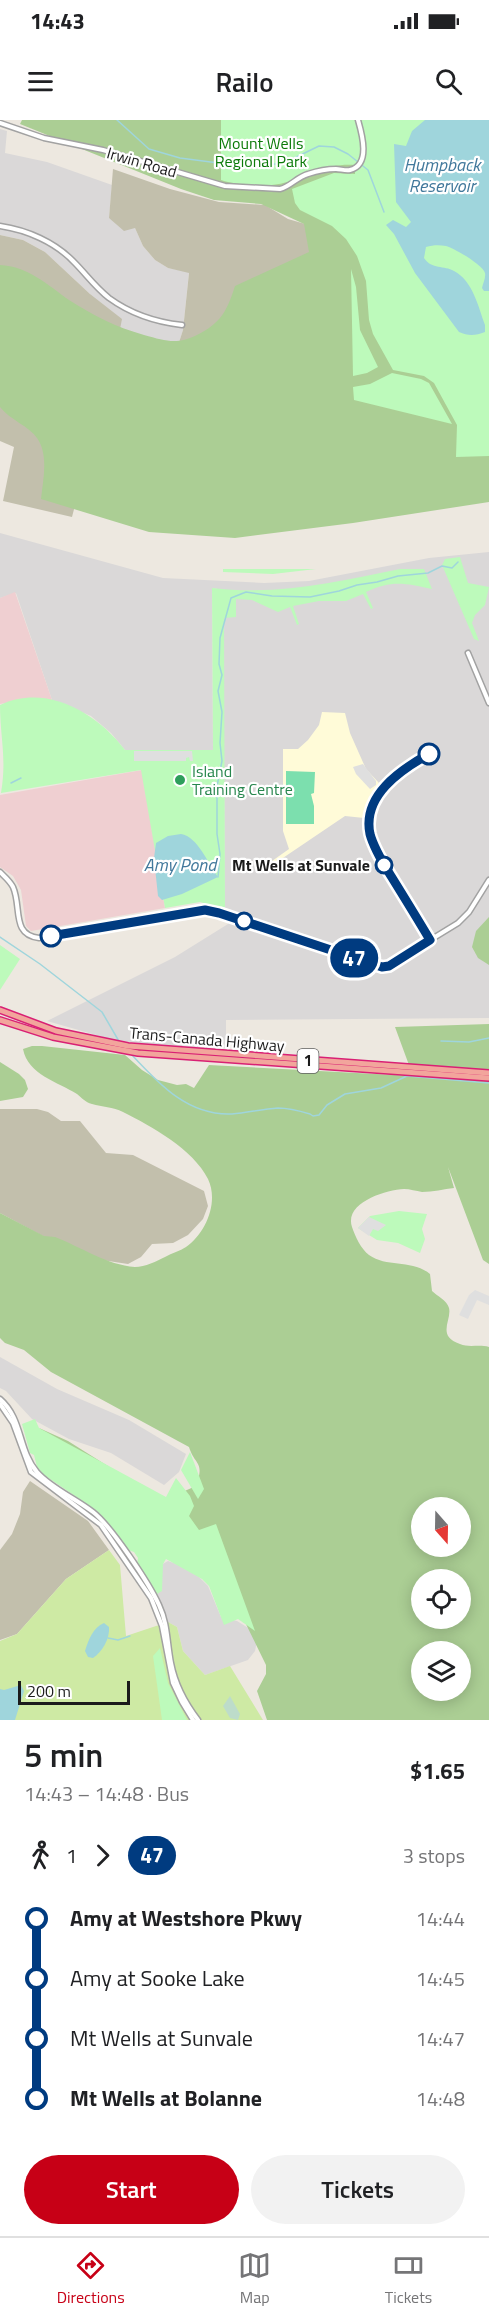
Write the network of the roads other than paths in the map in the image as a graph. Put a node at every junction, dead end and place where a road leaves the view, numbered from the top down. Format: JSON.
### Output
{"nodes":[{"id":1,"x":358,"y":120,"type":"edge"},
{"id":2,"x":0,"y":123,"type":"edge"},
{"id":3,"x":0,"y":226,"type":"edge"},
{"id":4,"x":182,"y":325,"type":"dead end"},
{"id":5,"x":468,"y":653,"type":"dead end"},
{"id":6,"x":489,"y":704,"type":"edge"},
{"id":7,"x":0,"y":872,"type":"edge"},
{"id":8,"x":489,"y":880,"type":"edge"},
{"id":9,"x":0,"y":1010,"type":"edge"},
{"id":10,"x":0,"y":1020,"type":"edge"},
{"id":11,"x":128,"y":1046,"type":"junction"},
{"id":12,"x":228,"y":1059,"type":"junction"},
{"id":13,"x":489,"y":1075,"type":"edge"},
{"id":14,"x":0,"y":1399,"type":"edge"},
{"id":15,"x":0,"y":1404,"type":"edge"},
{"id":16,"x":193,"y":1720,"type":"edge"},
{"id":17,"x":198,"y":1720,"type":"edge"}],
"edges":[{"from":1,"to":2,"type":"street","name":"Irwin Road"},
{"from":3,"to":4,"type":"street"},
{"from":5,"to":6,"type":"street"},
{"from":7,"to":8,"type":"street"},
{"from":9,"to":11,"type":"highway","name":"Trans-Canada Highway","number":"1"},
{"from":10,"to":12,"type":"highway","name":"Trans-Canada Highway","number":"1"},
{"from":11,"to":12,"type":"highway"},
{"from":11,"to":13,"type":"highway","name":"Trans-Canada Highway","number":"1"},
{"from":12,"to":13,"type":"highway","name":"Trans-Canada Highway","number":"1"},
{"from":14,"to":17,"type":"street"},
{"from":15,"to":16,"type":"street"}]}
